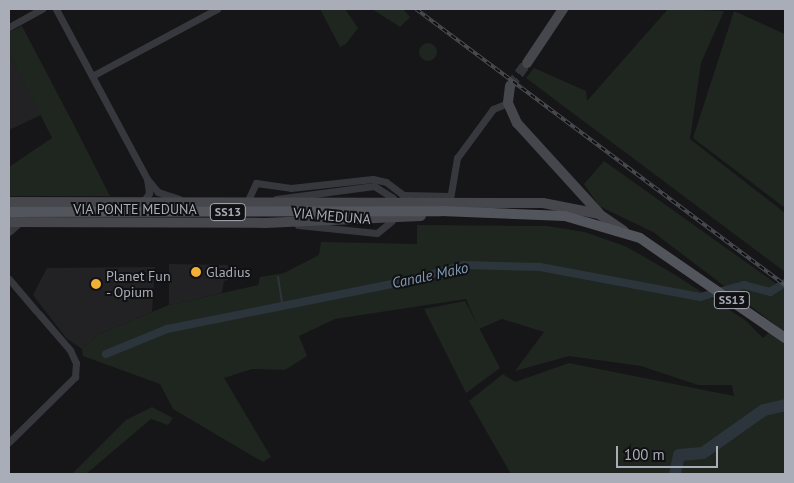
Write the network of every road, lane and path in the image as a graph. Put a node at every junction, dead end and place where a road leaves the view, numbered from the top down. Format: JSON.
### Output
{"nodes":[{"id":1,"x":42,"y":9,"type":"edge"},
{"id":2,"x":56,"y":9,"type":"edge"},
{"id":3,"x":217,"y":9,"type":"edge"},
{"id":4,"x":563,"y":9,"type":"edge"},
{"id":5,"x":9,"y":27,"type":"edge"},
{"id":6,"x":527,"y":63,"type":"tunnel mouth"},
{"id":7,"x":92,"y":76,"type":"junction"},
{"id":8,"x":510,"y":86,"type":"tunnel mouth"},
{"id":9,"x":508,"y":102,"type":"junction"},
{"id":10,"x":147,"y":179,"type":"junction"},
{"id":11,"x":573,"y":184,"type":"junction"},
{"id":12,"x":349,"y":189,"type":"joint"},
{"id":13,"x":393,"y":198,"type":"dead end"},
{"id":14,"x":450,"y":199,"type":"junction"},
{"id":15,"x":248,"y":200,"type":"junction"},
{"id":16,"x":263,"y":200,"type":"junction"},
{"id":17,"x":192,"y":201,"type":"junction"},
{"id":18,"x":9,"y":202,"type":"edge"},
{"id":19,"x":143,"y":202,"type":"junction"},
{"id":20,"x":568,"y":205,"type":"junction"},
{"id":21,"x":441,"y":211,"type":"junction"},
{"id":22,"x":599,"y":214,"type":"junction"},
{"id":23,"x":13,"y":217,"type":"edge"},
{"id":24,"x":392,"y":221,"type":"dead end"},
{"id":25,"x":265,"y":223,"type":"junction"},
{"id":26,"x":624,"y":231,"type":"junction"},
{"id":27,"x":9,"y":232,"type":"edge"},
{"id":28,"x":9,"y":279,"type":"edge"},
{"id":29,"x":785,"y":338,"type":"edge"},
{"id":30,"x":9,"y":442,"type":"edge"}],
"edges":[{"from":1,"to":5,"type":"street"},
{"from":2,"to":7,"type":"street","name":"VIA PONTE MEDUNA"},
{"from":3,"to":7,"type":"street"},
{"from":4,"to":6,"type":"street"},
{"from":7,"to":10,"type":"street","name":"VIA PONTE MEDUNA"},
{"from":8,"to":9,"type":"street"},
{"from":9,"to":11,"type":"street"},
{"from":9,"to":14,"type":"street"},
{"from":10,"to":17,"type":"street","name":"VIA PONTE MEDUNA"},
{"from":10,"to":19,"type":"street","name":"VIA PONTE MEDUNA"},
{"from":11,"to":20,"type":"street"},
{"from":11,"to":22,"type":"street"},
{"from":12,"to":13,"type":"street","name":"VIA MEDUNA"},
{"from":12,"to":16,"type":"street","name":"VIA PONTE MEDUNA"},
{"from":14,"to":15,"type":"street","name":"VIA PONTE MEDUNA"},
{"from":14,"to":16,"type":"street","name":"VIA PONTE MEDUNA"},
{"from":14,"to":20,"type":"street","name":"VIA PONTE MEDUNA"},
{"from":15,"to":16,"type":"street","name":"VIA PONTE MEDUNA"},
{"from":15,"to":17,"type":"street","name":"VIA PONTE MEDUNA"},
{"from":17,"to":19,"type":"street","name":"VIA PONTE MEDUNA"},
{"from":18,"to":19,"type":"street","name":"VIA PONTE MEDUNA"},
{"from":20,"to":22,"type":"street","name":"VIA PONTE MEDUNA"},
{"from":21,"to":23,"type":"main road","name":"VIA PONTE MEDUNA","number":"SS13"},
{"from":21,"to":25,"type":"street","name":"VIA PONTE MEDUNA"},
{"from":21,"to":26,"type":"main road","name":"VIA PONTE MEDUNA","number":"SS13"},
{"from":22,"to":26,"type":"street","name":"VIA PONTE MEDUNA"},
{"from":23,"to":25,"type":"street","name":"VIA PONTE MEDUNA"},
{"from":23,"to":27,"type":"street"},
{"from":24,"to":25,"type":"street","name":"VIA MEDUNA"},
{"from":26,"to":29,"type":"main road","name":"VIA PONTE MEDUNA","number":"SS13"},
{"from":28,"to":30,"type":"street"}]}
